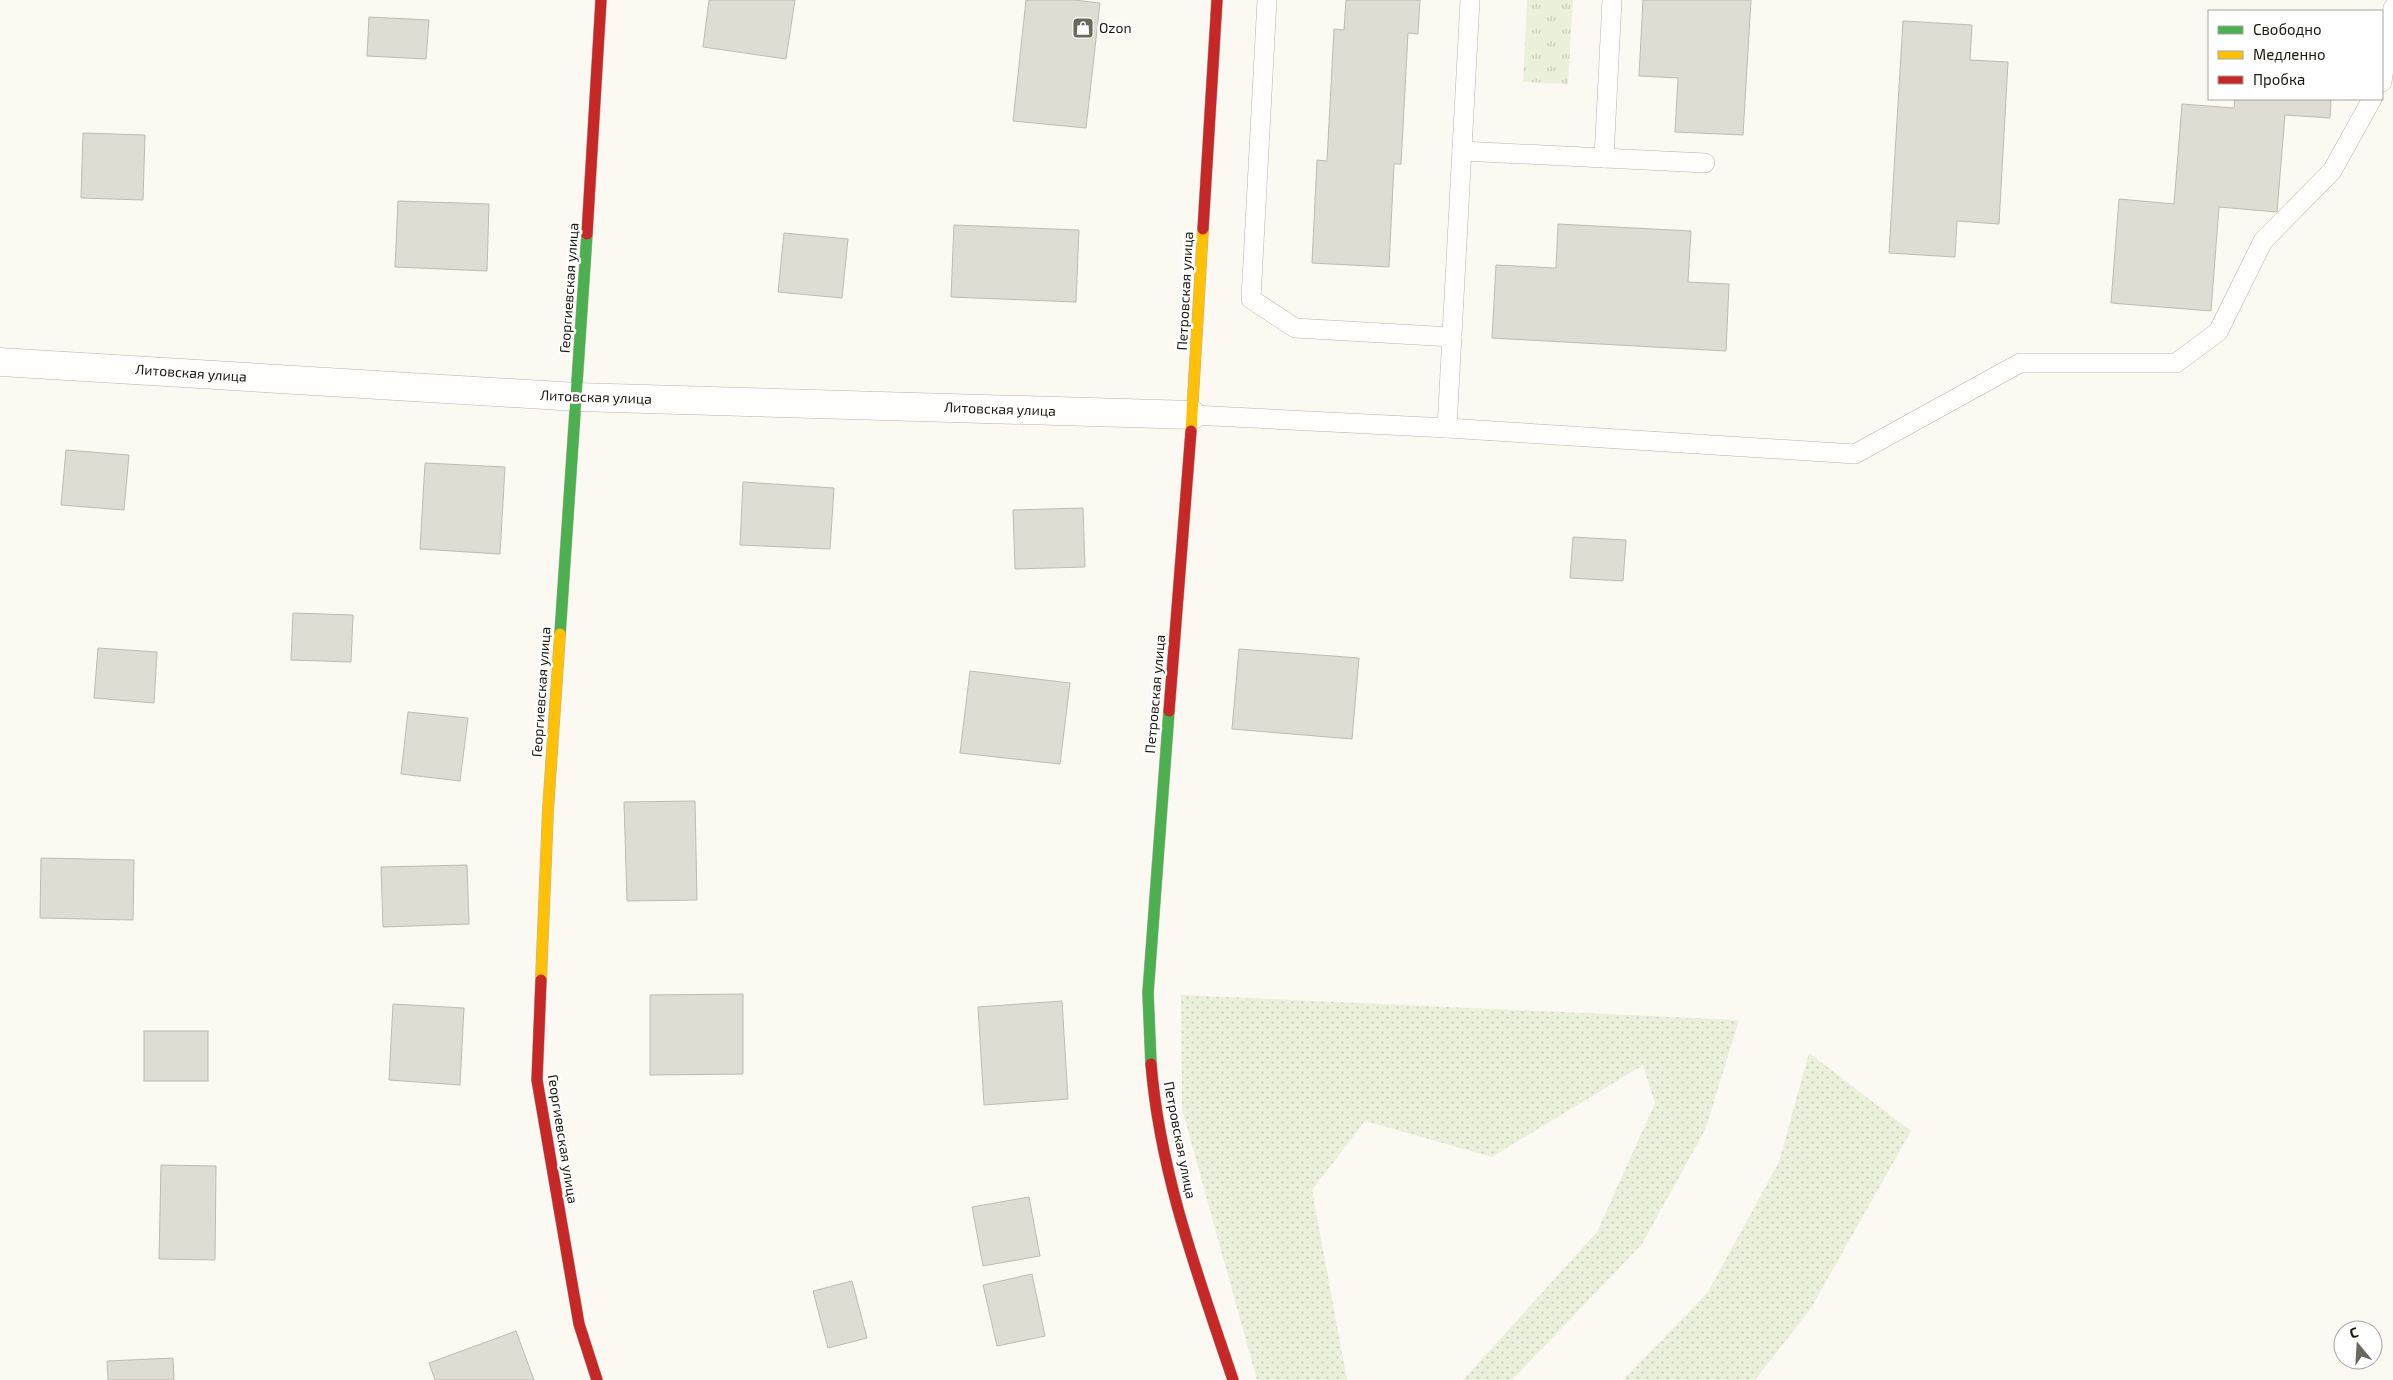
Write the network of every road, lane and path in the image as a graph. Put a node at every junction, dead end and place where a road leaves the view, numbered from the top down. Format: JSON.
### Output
{"nodes":[{"id":1,"x":602,"y":0,"type":"edge"},
{"id":2,"x":1217,"y":0,"type":"edge"},
{"id":3,"x":1268,"y":0,"type":"edge"},
{"id":4,"x":1470,"y":0,"type":"edge"},
{"id":5,"x":1612,"y":0,"type":"edge"},
{"id":6,"x":2393,"y":8,"type":"edge"},
{"id":7,"x":2383,"y":75,"type":"edge"},
{"id":8,"x":2371,"y":100,"type":"edge"},
{"id":9,"x":1462,"y":151,"type":"junction"},
{"id":10,"x":1604,"y":158,"type":"junction"},
{"id":11,"x":1705,"y":163,"type":"dead end"},
{"id":12,"x":1452,"y":337,"type":"junction"},
{"id":13,"x":0,"y":362,"type":"edge"},
{"id":14,"x":577,"y":397,"type":"junction"},
{"id":15,"x":1192,"y":415,"type":"junction"},
{"id":16,"x":1447,"y":428,"type":"junction"},
{"id":17,"x":597,"y":1380,"type":"edge"},
{"id":18,"x":1233,"y":1380,"type":"edge"}],
"edges":[{"from":1,"to":14,"type":"street","name":"Георгиевская улица"},
{"from":2,"to":15,"type":"street","name":"Петровская улица"},
{"from":3,"to":12,"type":"lane"},
{"from":4,"to":9,"type":"lane"},
{"from":5,"to":10,"type":"lane"},
{"from":6,"to":7,"type":"lane"},
{"from":8,"to":16,"type":"lane"},
{"from":9,"to":10,"type":"lane"},
{"from":9,"to":12,"type":"lane"},
{"from":10,"to":11,"type":"lane"},
{"from":12,"to":16,"type":"lane"},
{"from":13,"to":14,"type":"street","name":"Литовская улица"},
{"from":14,"to":15,"type":"street","name":"Литовская улица"},
{"from":14,"to":17,"type":"street","name":"Георгиевская улица"},
{"from":15,"to":16,"type":"lane"},
{"from":15,"to":18,"type":"street","name":"Петровская улица"}]}
